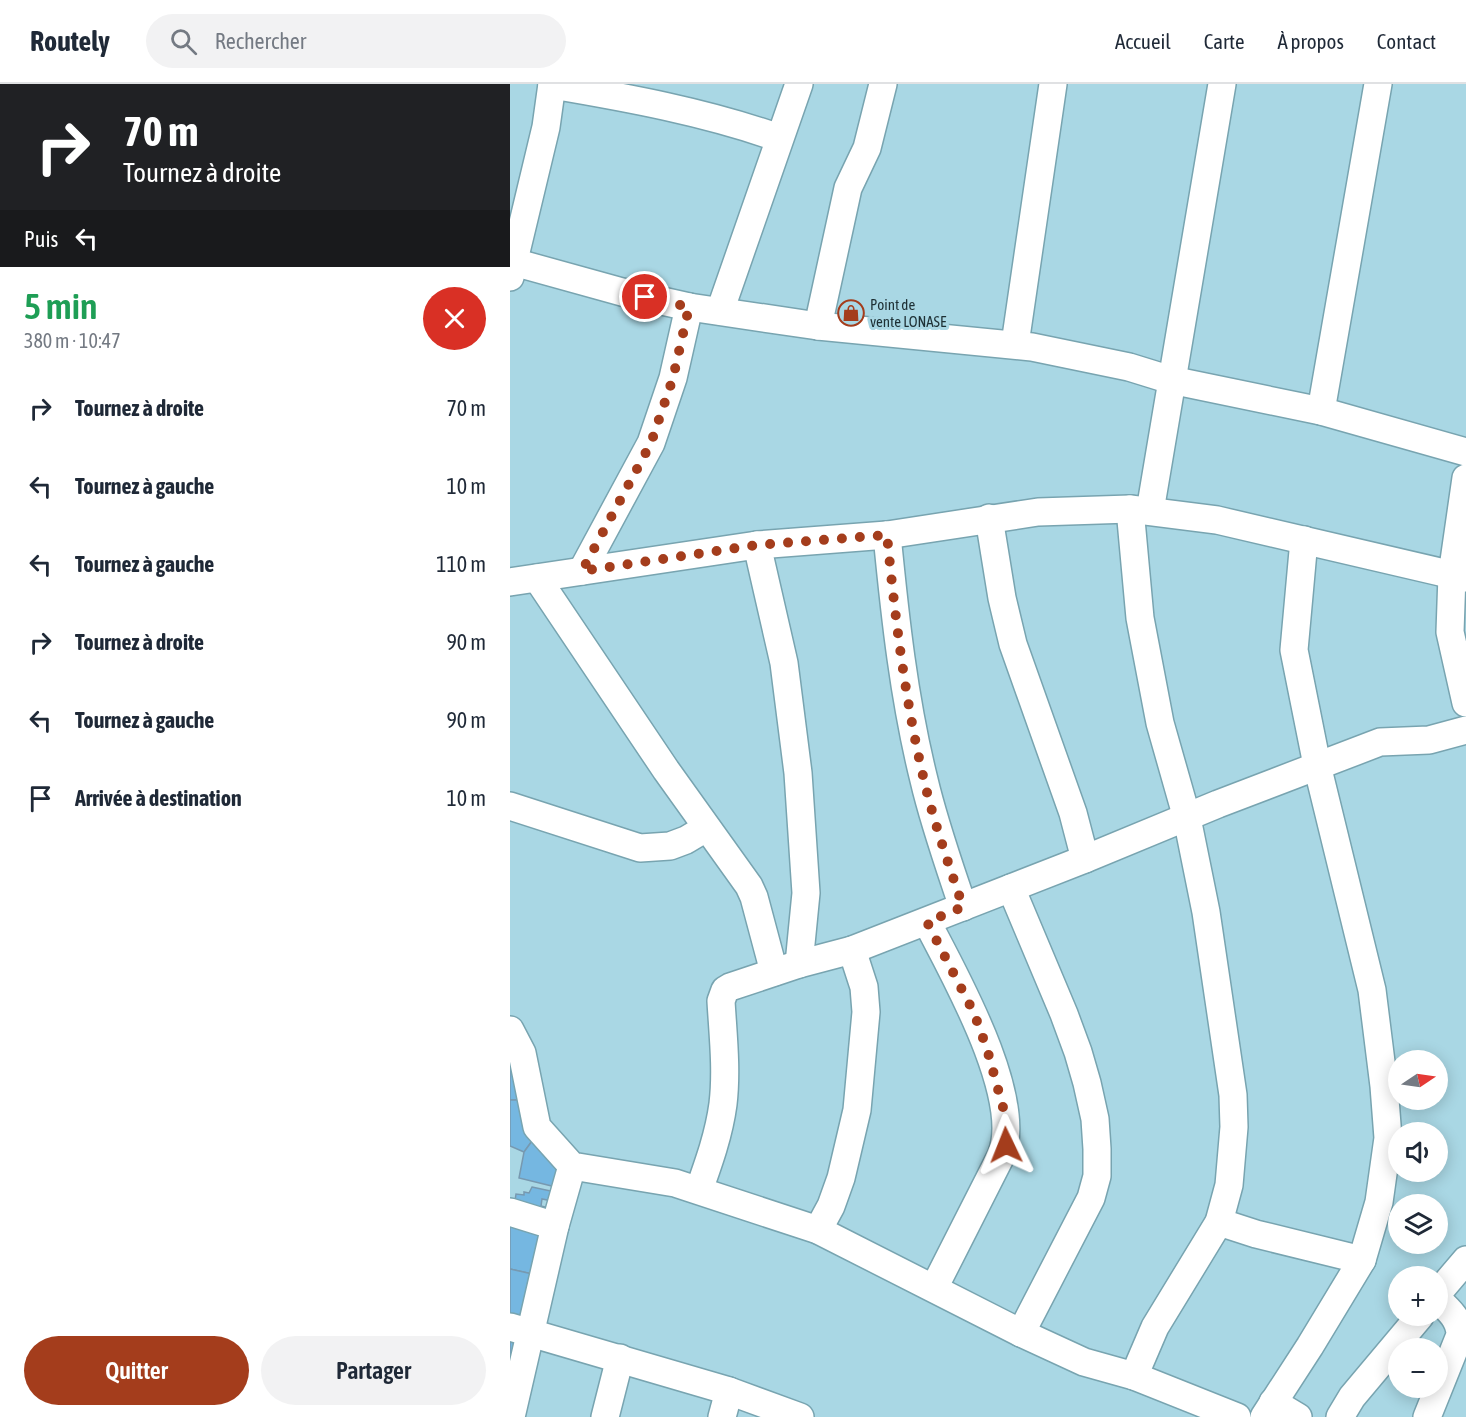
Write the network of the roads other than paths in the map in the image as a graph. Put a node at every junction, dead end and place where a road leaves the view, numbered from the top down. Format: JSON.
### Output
{"nodes":[{"id":1,"x":552,"y":84,"type":"edge"},
{"id":2,"x":799,"y":84,"type":"edge"},
{"id":3,"x":883,"y":84,"type":"edge"},
{"id":4,"x":1053,"y":84,"type":"edge"},
{"id":5,"x":1222,"y":84,"type":"edge"},
{"id":6,"x":1378,"y":84,"type":"edge"},
{"id":7,"x":779,"y":138,"type":"junction"},
{"id":8,"x":511,"y":267,"type":"edge"},
{"id":9,"x":689,"y":307,"type":"junction"},
{"id":10,"x":720,"y":310,"type":"junction"},
{"id":11,"x":818,"y":326,"type":"junction"},
{"id":12,"x":1015,"y":344,"type":"junction"},
{"id":13,"x":1171,"y":380,"type":"junction"},
{"id":14,"x":1321,"y":411,"type":"junction"},
{"id":15,"x":1466,"y":452,"type":"edge"},
{"id":16,"x":1466,"y":478,"type":"edge"},
{"id":17,"x":1140,"y":510,"type":"junction"},
{"id":18,"x":989,"y":518,"type":"junction"},
{"id":19,"x":887,"y":535,"type":"junction"},
{"id":20,"x":1304,"y":540,"type":"junction"},
{"id":21,"x":757,"y":545,"type":"junction"},
{"id":22,"x":582,"y":571,"type":"junction"},
{"id":23,"x":1459,"y":576,"type":"edge"},
{"id":24,"x":537,"y":578,"type":"junction"},
{"id":25,"x":510,"y":582,"type":"edge"},
{"id":26,"x":1466,"y":703,"type":"edge"},
{"id":27,"x":1466,"y":730,"type":"edge"},
{"id":28,"x":1317,"y":765,"type":"junction"},
{"id":29,"x":510,"y":806,"type":"edge"},
{"id":30,"x":1187,"y":818,"type":"junction"},
{"id":31,"x":706,"y":828,"type":"junction"},
{"id":32,"x":1086,"y":859,"type":"junction"},
{"id":33,"x":1011,"y":888,"type":"junction"},
{"id":34,"x":963,"y":907,"type":"junction"},
{"id":35,"x":927,"y":922,"type":"junction"},
{"id":36,"x":852,"y":950,"type":"junction"},
{"id":37,"x":786,"y":968,"type":"junction"},
{"id":38,"x":510,"y":1030,"type":"edge"},
{"id":39,"x":572,"y":1166,"type":"junction"},
{"id":40,"x":699,"y":1190,"type":"junction"},
{"id":41,"x":510,"y":1212,"type":"edge"},
{"id":42,"x":1219,"y":1222,"type":"junction"},
{"id":43,"x":555,"y":1226,"type":"junction"},
{"id":44,"x":818,"y":1230,"type":"junction"},
{"id":45,"x":1362,"y":1260,"type":"junction"},
{"id":46,"x":1466,"y":1260,"type":"edge"},
{"id":47,"x":1448,"y":1281,"type":"edge"},
{"id":48,"x":934,"y":1288,"type":"junction"},
{"id":49,"x":1448,"y":1311,"type":"edge"},
{"id":50,"x":1412,"y":1326,"type":"edge"},
{"id":51,"x":520,"y":1330,"type":"edge"},
{"id":52,"x":1021,"y":1333,"type":"junction"},
{"id":53,"x":620,"y":1358,"type":"junction"},
{"id":54,"x":1134,"y":1376,"type":"junction"},
{"id":55,"x":729,"y":1391,"type":"junction"},
{"id":56,"x":1268,"y":1410,"type":"edge"},
{"id":57,"x":511,"y":1417,"type":"edge"},
{"id":58,"x":605,"y":1417,"type":"edge"},
{"id":59,"x":722,"y":1417,"type":"edge"},
{"id":60,"x":800,"y":1417,"type":"edge"},
{"id":61,"x":1237,"y":1417,"type":"edge"},
{"id":62,"x":1298,"y":1417,"type":"edge"},
{"id":63,"x":1340,"y":1417,"type":"edge"},
{"id":64,"x":1427,"y":1417,"type":"edge"}],
"edges":[{"from":1,"to":7,"type":"street"},
{"from":1,"to":8,"type":"street"},
{"from":2,"to":7,"type":"street"},
{"from":3,"to":11,"type":"street"},
{"from":4,"to":12,"type":"street"},
{"from":5,"to":13,"type":"street"},
{"from":6,"to":14,"type":"street"},
{"from":7,"to":10,"type":"street"},
{"from":8,"to":9,"type":"street"},
{"from":9,"to":10,"type":"street"},
{"from":9,"to":22,"type":"street"},
{"from":10,"to":11,"type":"street"},
{"from":11,"to":12,"type":"street"},
{"from":12,"to":13,"type":"street"},
{"from":13,"to":14,"type":"street"},
{"from":13,"to":17,"type":"street"},
{"from":14,"to":15,"type":"street"},
{"from":16,"to":23,"type":"street"},
{"from":17,"to":18,"type":"street"},
{"from":17,"to":20,"type":"street"},
{"from":17,"to":30,"type":"street"},
{"from":18,"to":19,"type":"street"},
{"from":18,"to":32,"type":"street"},
{"from":19,"to":21,"type":"street"},
{"from":19,"to":34,"type":"street"},
{"from":20,"to":23,"type":"street"},
{"from":20,"to":28,"type":"street"},
{"from":21,"to":22,"type":"street"},
{"from":21,"to":37,"type":"street"},
{"from":22,"to":24,"type":"street"},
{"from":23,"to":26,"type":"street"},
{"from":24,"to":25,"type":"street"},
{"from":24,"to":31,"type":"street"},
{"from":27,"to":28,"type":"street"},
{"from":28,"to":30,"type":"street"},
{"from":28,"to":45,"type":"street"},
{"from":29,"to":31,"type":"street"},
{"from":30,"to":32,"type":"street"},
{"from":30,"to":42,"type":"street"},
{"from":31,"to":37,"type":"street"},
{"from":32,"to":33,"type":"street"},
{"from":33,"to":34,"type":"street"},
{"from":33,"to":52,"type":"street"},
{"from":34,"to":35,"type":"street"},
{"from":35,"to":36,"type":"street"},
{"from":35,"to":48,"type":"street"},
{"from":36,"to":37,"type":"street"},
{"from":36,"to":44,"type":"street"},
{"from":37,"to":40,"type":"street"},
{"from":38,"to":39,"type":"street"},
{"from":39,"to":40,"type":"street"},
{"from":39,"to":43,"type":"street"},
{"from":40,"to":44,"type":"street"},
{"from":41,"to":43,"type":"street"},
{"from":42,"to":45,"type":"street"},
{"from":42,"to":54,"type":"street"},
{"from":43,"to":51,"type":"street"},
{"from":44,"to":48,"type":"street"},
{"from":45,"to":56,"type":"street"},
{"from":46,"to":47,"type":"street"},
{"from":48,"to":52,"type":"street"},
{"from":49,"to":64,"type":"street"},
{"from":50,"to":63,"type":"street"},
{"from":51,"to":53,"type":"street"},
{"from":51,"to":57,"type":"street"},
{"from":52,"to":54,"type":"street"},
{"from":53,"to":55,"type":"street"},
{"from":53,"to":58,"type":"street"},
{"from":54,"to":61,"type":"street"},
{"from":55,"to":59,"type":"street"},
{"from":55,"to":60,"type":"street"},
{"from":56,"to":62,"type":"street"}]}
